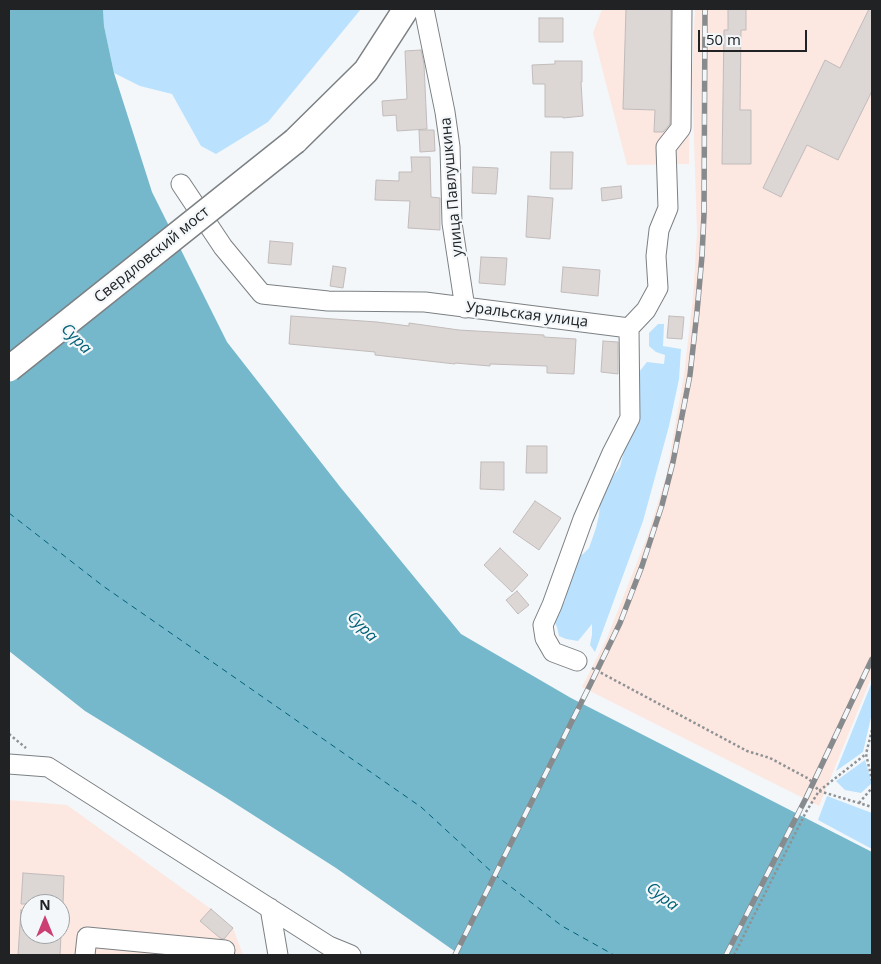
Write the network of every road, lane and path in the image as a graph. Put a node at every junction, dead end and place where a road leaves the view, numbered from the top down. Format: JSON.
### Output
{"nodes":[{"id":1,"x":406,"y":9,"type":"edge"},
{"id":2,"x":424,"y":9,"type":"edge"},
{"id":3,"x":682,"y":9,"type":"edge"},
{"id":4,"x":181,"y":184,"type":"dead end"},
{"id":5,"x":466,"y":308,"type":"junction"},
{"id":6,"x":629,"y":328,"type":"junction"},
{"id":7,"x":9,"y":369,"type":"edge"},
{"id":8,"x":577,"y":661,"type":"joint"},
{"id":9,"x":872,"y":730,"type":"edge"},
{"id":10,"x":866,"y":754,"type":"junction"},
{"id":11,"x":9,"y":764,"type":"edge"},
{"id":12,"x":872,"y":780,"type":"edge"},
{"id":13,"x":872,"y":788,"type":"edge"},
{"id":14,"x":819,"y":791,"type":"junction"},
{"id":15,"x":859,"y":803,"type":"junction"},
{"id":16,"x":872,"y":807,"type":"edge"},
{"id":17,"x":270,"y":908,"type":"junction"},
{"id":18,"x":184,"y":950,"type":"edge"},
{"id":19,"x":85,"y":955,"type":"edge"},
{"id":20,"x":224,"y":955,"type":"edge"},
{"id":21,"x":278,"y":955,"type":"edge"},
{"id":22,"x":350,"y":955,"type":"edge"},
{"id":23,"x":734,"y":955,"type":"edge"}],
"edges":[{"from":1,"to":7,"type":"main road","name":"Свердловский мост","bridge":true},
{"from":2,"to":5,"type":"street","name":"улица Павлушкина"},
{"from":3,"to":6,"type":"street"},
{"from":4,"to":5,"type":"street","name":"Уральская улица"},
{"from":5,"to":6,"type":"street","name":"Уральская улица"},
{"from":6,"to":8,"type":"street"},
{"from":8,"to":14,"type":"path"},
{"from":9,"to":10,"type":"path"},
{"from":10,"to":12,"type":"path"},
{"from":10,"to":14,"type":"path"},
{"from":11,"to":17,"type":"street"},
{"from":13,"to":15,"type":"path"},
{"from":14,"to":15,"type":"path"},
{"from":14,"to":23,"type":"path"},
{"from":15,"to":16,"type":"path"},
{"from":17,"to":21,"type":"street"},
{"from":17,"to":22,"type":"street"},
{"from":18,"to":19,"type":"street"},
{"from":18,"to":20,"type":"street"}]}
